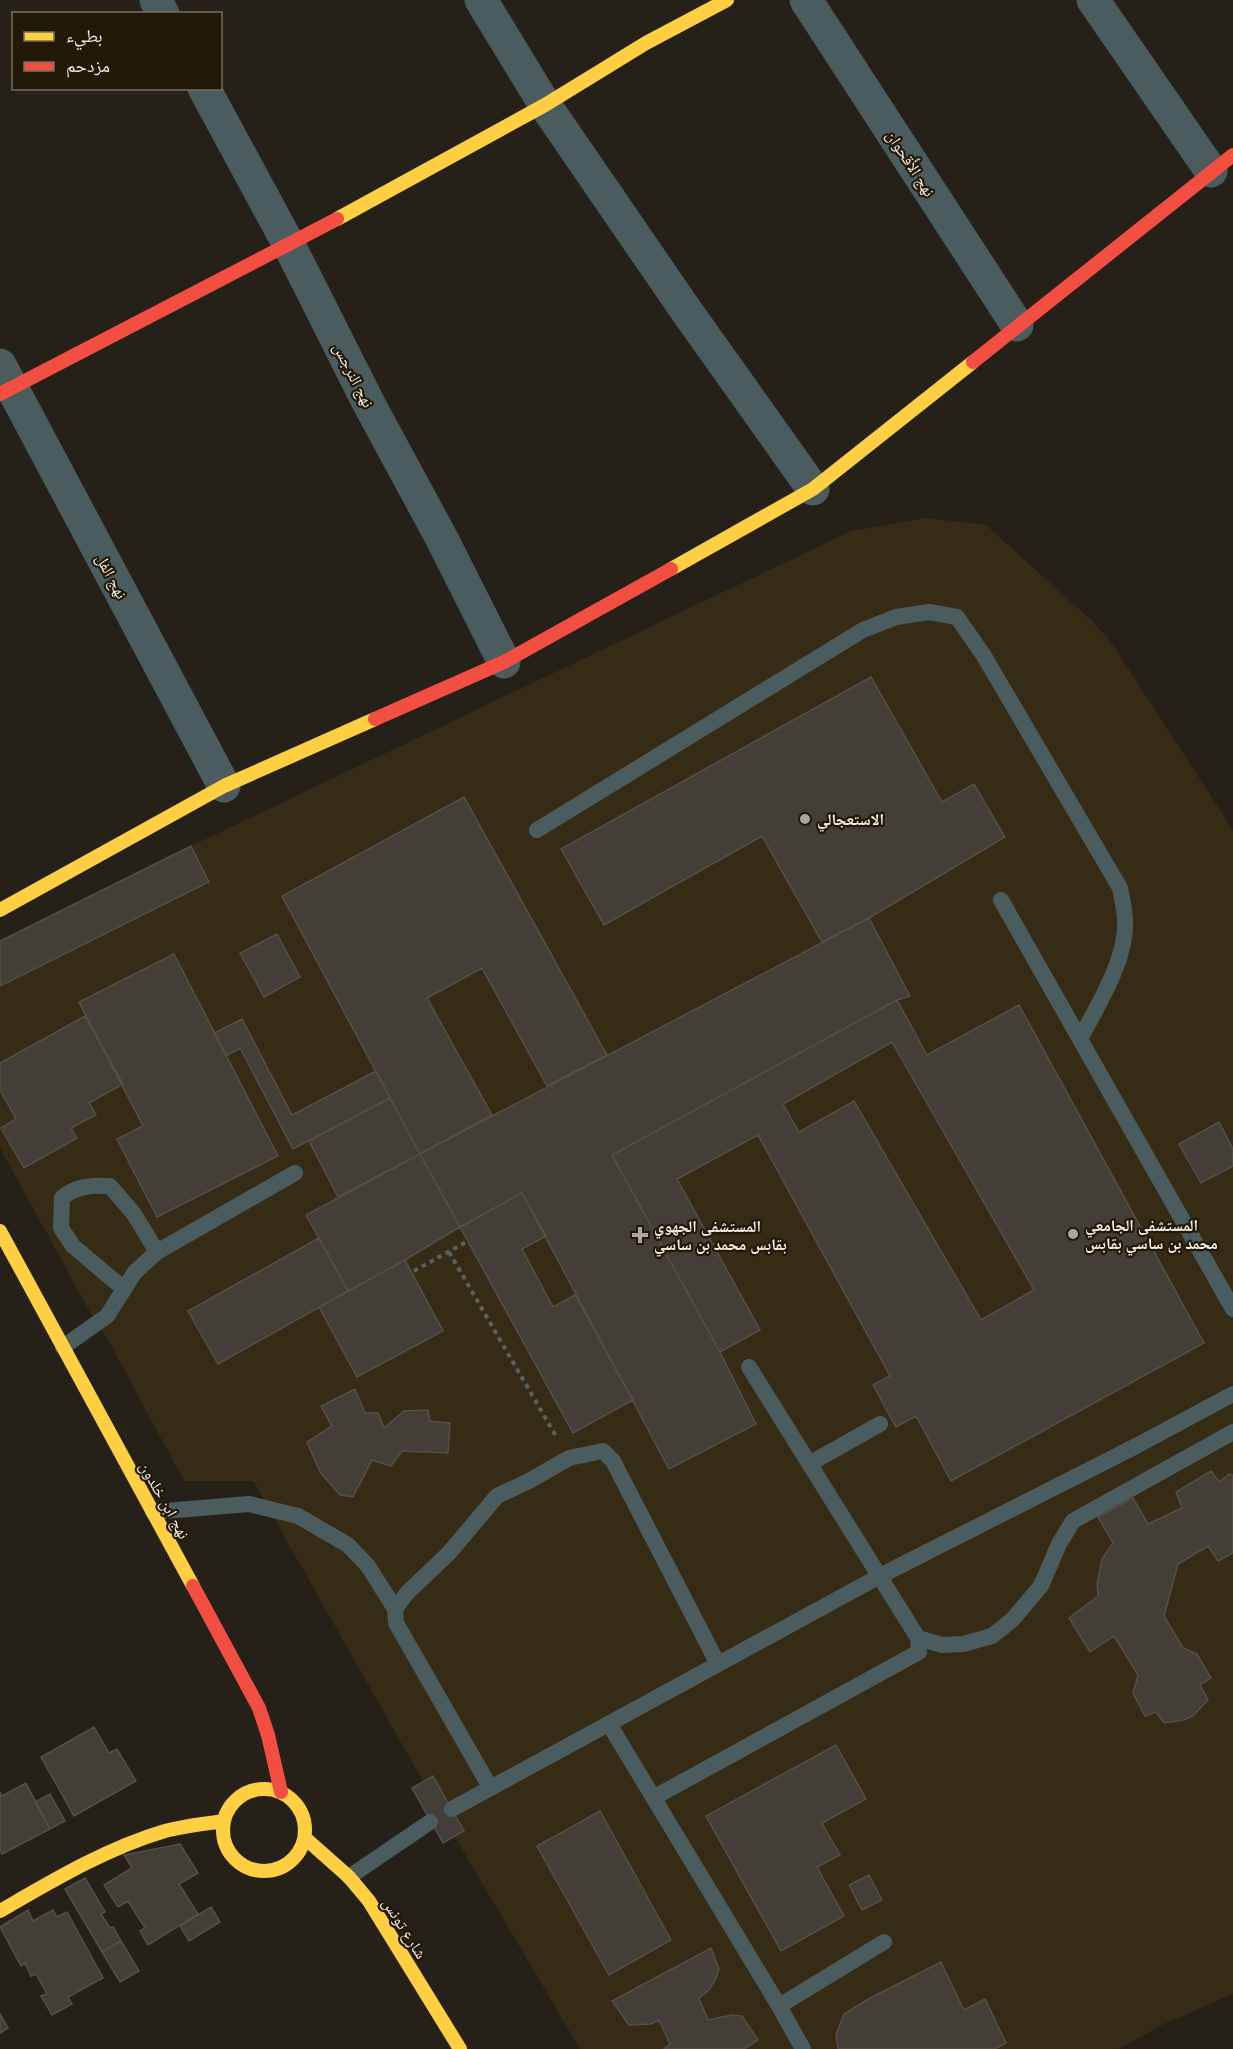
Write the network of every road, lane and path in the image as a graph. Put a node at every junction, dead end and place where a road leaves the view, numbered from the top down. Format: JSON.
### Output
{"nodes":[{"id":1,"x":482,"y":0,"type":"edge"},
{"id":2,"x":727,"y":0,"type":"edge"},
{"id":3,"x":806,"y":0,"type":"edge"},
{"id":4,"x":1093,"y":0,"type":"edge"},
{"id":5,"x":205,"y":90,"type":"edge"},
{"id":6,"x":545,"y":105,"type":"junction"},
{"id":7,"x":1222,"y":163,"type":"edge"},
{"id":8,"x":289,"y":245,"type":"junction"},
{"id":9,"x":1017,"y":325,"type":"junction"},
{"id":10,"x":4,"y":382,"type":"edge"},
{"id":11,"x":813,"y":489,"type":"junction"},
{"id":12,"x":504,"y":662,"type":"junction"},
{"id":13,"x":224,"y":786,"type":"junction"},
{"id":14,"x":537,"y":830,"type":"dead end"},
{"id":15,"x":1000,"y":900,"type":"dead end"},
{"id":16,"x":0,"y":910,"type":"edge"},
{"id":17,"x":1080,"y":1039,"type":"junction"},
{"id":18,"x":295,"y":1173,"type":"dead end"},
{"id":19,"x":0,"y":1231,"type":"edge"},
{"id":20,"x":466,"y":1242,"type":"dead end"},
{"id":21,"x":157,"y":1252,"type":"junction"},
{"id":22,"x":449,"y":1252,"type":"junction"},
{"id":23,"x":414,"y":1270,"type":"dead end"},
{"id":24,"x":124,"y":1289,"type":"junction"},
{"id":25,"x":1233,"y":1309,"type":"edge"},
{"id":26,"x":63,"y":1347,"type":"junction"},
{"id":27,"x":749,"y":1367,"type":"dead end"},
{"id":28,"x":1233,"y":1394,"type":"edge"},
{"id":29,"x":880,"y":1424,"type":"dead end"},
{"id":30,"x":1233,"y":1432,"type":"edge"},
{"id":31,"x":569,"y":1458,"type":"junction"},
{"id":32,"x":810,"y":1464,"type":"junction"},
{"id":33,"x":153,"y":1512,"type":"junction"},
{"id":34,"x":880,"y":1576,"type":"junction"},
{"id":35,"x":395,"y":1609,"type":"junction"},
{"id":36,"x":918,"y":1638,"type":"junction"},
{"id":37,"x":718,"y":1664,"type":"junction"},
{"id":38,"x":609,"y":1724,"type":"junction"},
{"id":39,"x":490,"y":1787,"type":"junction"},
{"id":40,"x":281,"y":1792,"type":"junction"},
{"id":41,"x":653,"y":1798,"type":"junction"},
{"id":42,"x":452,"y":1809,"type":"dead end"},
{"id":43,"x":224,"y":1821,"type":"junction"},
{"id":44,"x":430,"y":1822,"type":"dead end"},
{"id":45,"x":305,"y":1838,"type":"junction"},
{"id":46,"x":349,"y":1877,"type":"junction"},
{"id":47,"x":0,"y":1911,"type":"edge"},
{"id":48,"x":884,"y":1942,"type":"dead end"},
{"id":49,"x":779,"y":2006,"type":"junction"},
{"id":50,"x":460,"y":2049,"type":"edge"},
{"id":51,"x":803,"y":2049,"type":"edge"}],
"edges":[{"from":1,"to":6,"type":"street"},
{"from":2,"to":6,"type":"street"},
{"from":3,"to":9,"type":"street","name":"نهج الأُقحوان"},
{"from":4,"to":7,"type":"street"},
{"from":5,"to":8,"type":"street","name":"نهج النرجس"},
{"from":6,"to":8,"type":"street"},
{"from":6,"to":11,"type":"street"},
{"from":7,"to":9,"type":"street"},
{"from":8,"to":10,"type":"street"},
{"from":8,"to":12,"type":"street","name":"نهج النرجس"},
{"from":9,"to":11,"type":"street"},
{"from":10,"to":13,"type":"street","name":"نهج الفل"},
{"from":11,"to":12,"type":"street"},
{"from":12,"to":13,"type":"street"},
{"from":13,"to":16,"type":"street"},
{"from":14,"to":17,"type":"lane"},
{"from":15,"to":17,"type":"lane"},
{"from":17,"to":25,"type":"lane"},
{"from":18,"to":21,"type":"lane"},
{"from":19,"to":26,"type":"street","name":"نهج ابن خلدون"},
{"from":20,"to":22,"type":"path"},
{"from":21,"to":24,"type":"lane"},
{"from":21,"to":24,"type":"lane"},
{"from":22,"to":23,"type":"path"},
{"from":22,"to":31,"type":"path"},
{"from":24,"to":26,"type":"lane"},
{"from":26,"to":33,"type":"street","name":"نهج ابن خلدون"},
{"from":27,"to":32,"type":"lane"},
{"from":28,"to":34,"type":"lane"},
{"from":29,"to":32,"type":"lane"},
{"from":30,"to":36,"type":"lane"},
{"from":31,"to":35,"type":"lane"},
{"from":31,"to":37,"type":"lane"},
{"from":32,"to":34,"type":"lane"},
{"from":33,"to":35,"type":"lane"},
{"from":33,"to":40,"type":"street","name":"نهج ابن خلدون"},
{"from":34,"to":36,"type":"lane"},
{"from":34,"to":37,"type":"lane"},
{"from":35,"to":39,"type":"lane"},
{"from":36,"to":41,"type":"lane"},
{"from":37,"to":38,"type":"lane"},
{"from":38,"to":39,"type":"lane"},
{"from":38,"to":41,"type":"lane"},
{"from":39,"to":42,"type":"lane"},
{"from":40,"to":43,"type":"street"},
{"from":40,"to":45,"type":"street"},
{"from":41,"to":49,"type":"lane"},
{"from":43,"to":45,"type":"street"},
{"from":43,"to":47,"type":"street"},
{"from":44,"to":46,"type":"lane"},
{"from":45,"to":46,"type":"street","name":"شارع تونس"},
{"from":46,"to":50,"type":"street","name":"شارع تونس"},
{"from":48,"to":49,"type":"lane"},
{"from":49,"to":51,"type":"lane"}]}
